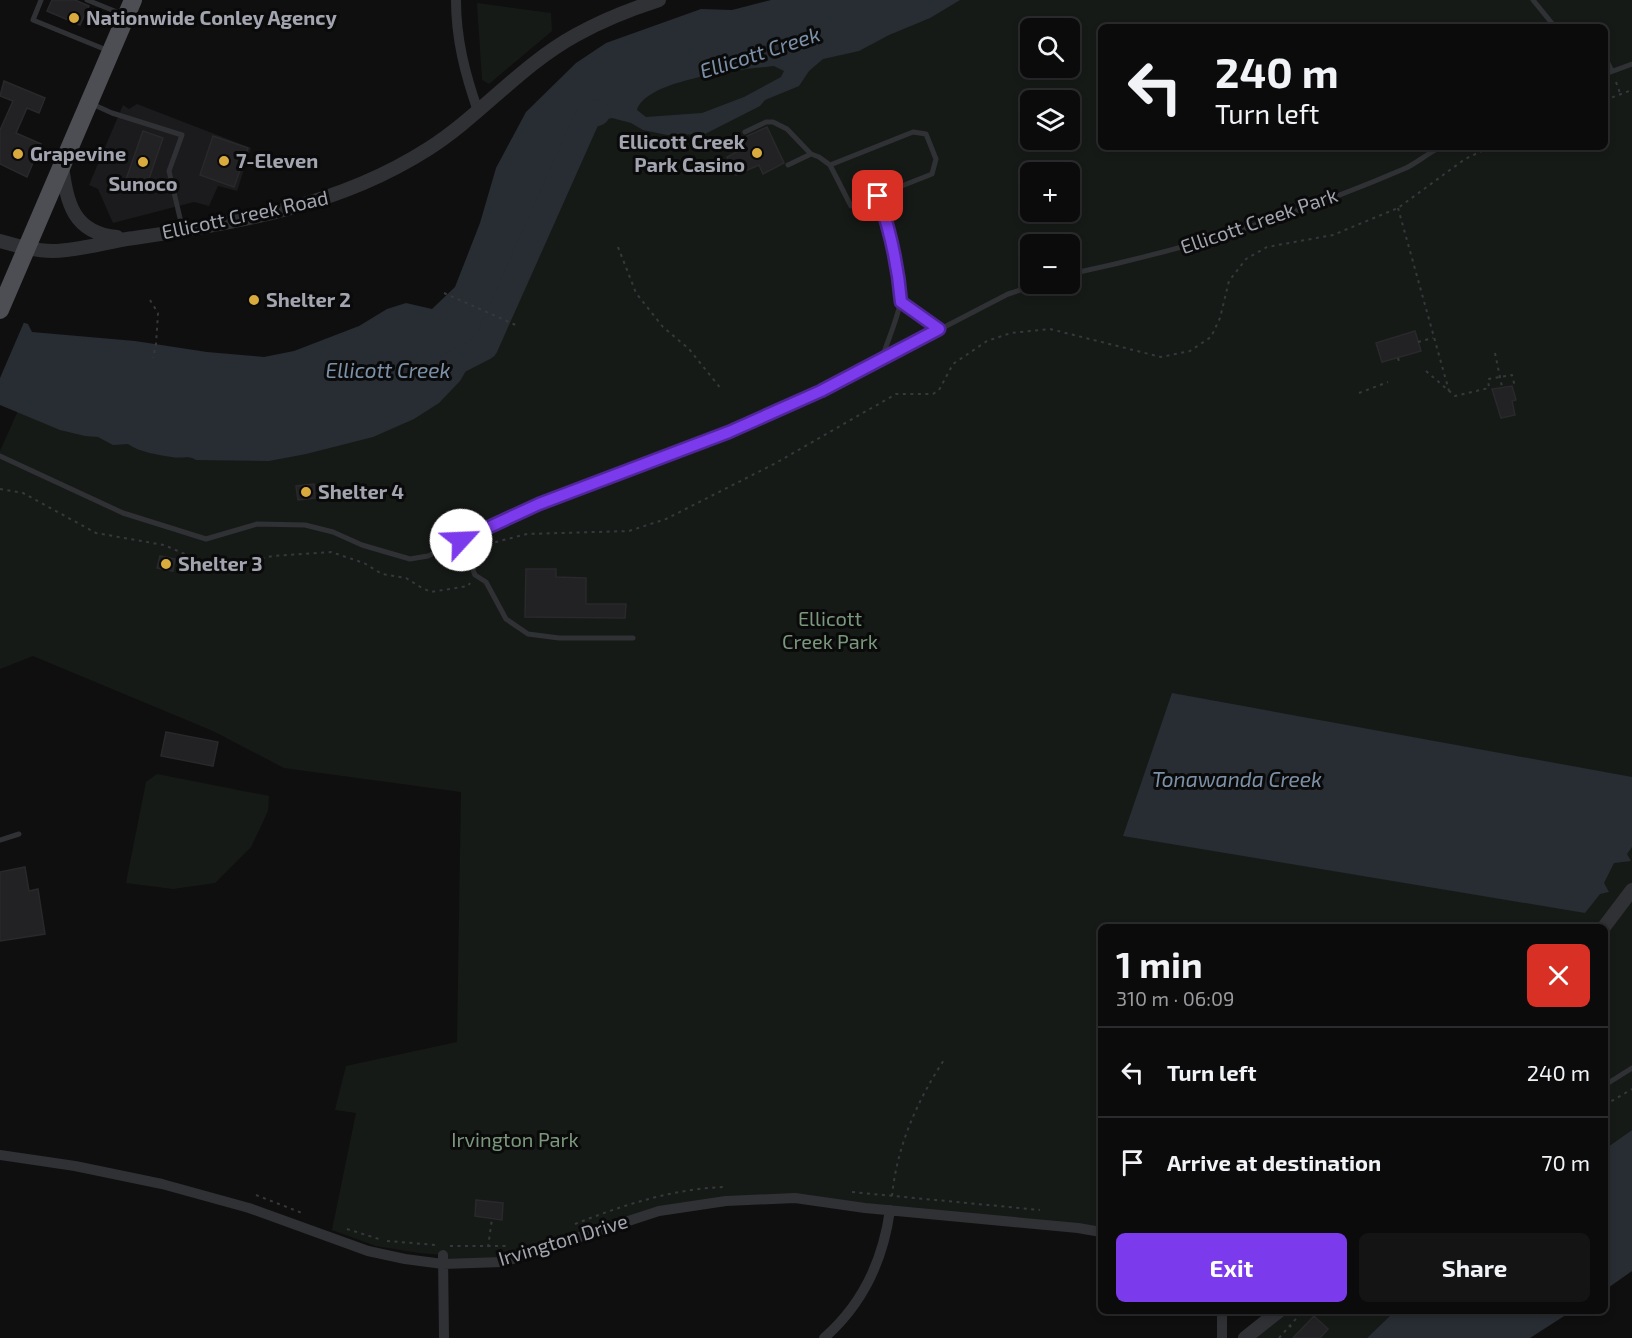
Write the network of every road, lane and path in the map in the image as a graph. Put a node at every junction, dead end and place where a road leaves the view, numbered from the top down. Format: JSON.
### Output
{"nodes":[{"id":1,"x":41,"y":0,"type":"edge"},
{"id":2,"x":87,"y":0,"type":"edge"},
{"id":3,"x":456,"y":0,"type":"edge"},
{"id":4,"x":659,"y":0,"type":"edge"},
{"id":5,"x":1533,"y":0,"type":"edge"},
{"id":6,"x":129,"y":8,"type":"edge"},
{"id":7,"x":1553,"y":24,"type":"edge"},
{"id":8,"x":110,"y":52,"type":"junction"},
{"id":9,"x":1608,"y":63,"type":"edge"},
{"id":10,"x":1632,"y":64,"type":"edge"},
{"id":11,"x":1612,"y":71,"type":"junction"},
{"id":12,"x":1608,"y":73,"type":"edge"},
{"id":13,"x":1632,"y":90,"type":"edge"},
{"id":14,"x":1608,"y":99,"type":"edge"},
{"id":15,"x":88,"y":103,"type":"junction"},
{"id":16,"x":478,"y":111,"type":"junction"},
{"id":17,"x":745,"y":132,"type":"dead end"},
{"id":18,"x":1436,"y":150,"type":"edge"},
{"id":19,"x":811,"y":154,"type":"junction"},
{"id":20,"x":62,"y":164,"type":"junction"},
{"id":21,"x":788,"y":165,"type":"dead end"},
{"id":22,"x":830,"y":165,"type":"junction"},
{"id":23,"x":878,"y":196,"type":"junction"},
{"id":24,"x":1398,"y":208,"type":"dead end"},
{"id":25,"x":183,"y":231,"type":"junction"},
{"id":26,"x":134,"y":238,"type":"junction"},
{"id":27,"x":0,"y":241,"type":"edge"},
{"id":28,"x":618,"y":247,"type":"dead end"},
{"id":29,"x":27,"y":249,"type":"junction"},
{"id":30,"x":1080,"y":272,"type":"edge"},
{"id":31,"x":1020,"y":290,"type":"edge"},
{"id":32,"x":444,"y":292,"type":"dead end"},
{"id":33,"x":150,"y":300,"type":"dead end"},
{"id":34,"x":901,"y":302,"type":"junction"},
{"id":35,"x":2,"y":306,"type":"edge"},
{"id":36,"x":518,"y":326,"type":"dead end"},
{"id":37,"x":939,"y":329,"type":"junction"},
{"id":38,"x":1434,"y":337,"type":"junction"},
{"id":39,"x":1418,"y":342,"type":"dead end"},
{"id":40,"x":1495,"y":353,"type":"dead end"},
{"id":41,"x":153,"y":358,"type":"dead end"},
{"id":42,"x":1398,"y":358,"type":"dead end"},
{"id":43,"x":881,"y":361,"type":"junction"},
{"id":44,"x":1400,"y":365,"type":"dead end"},
{"id":45,"x":1426,"y":371,"type":"dead end"},
{"id":46,"x":1499,"y":376,"type":"junction"},
{"id":47,"x":1388,"y":382,"type":"dead end"},
{"id":48,"x":1502,"y":387,"type":"dead end"},
{"id":49,"x":1515,"y":387,"type":"dead end"},
{"id":50,"x":722,"y":390,"type":"dead end"},
{"id":51,"x":1449,"y":391,"type":"junction"},
{"id":52,"x":1359,"y":393,"type":"dead end"},
{"id":53,"x":0,"y":456,"type":"edge"},
{"id":54,"x":461,"y":540,"type":"junction"},
{"id":55,"x":633,"y":638,"type":"dead end"},
{"id":56,"x":19,"y":834,"type":"dead end"},
{"id":57,"x":0,"y":840,"type":"edge"},
{"id":58,"x":1632,"y":890,"type":"edge"},
{"id":59,"x":1606,"y":924,"type":"edge"},
{"id":60,"x":944,"y":1060,"type":"dead end"},
{"id":61,"x":1632,"y":1068,"type":"edge"},
{"id":62,"x":1608,"y":1083,"type":"edge"},
{"id":63,"x":1632,"y":1089,"type":"edge"},
{"id":64,"x":1608,"y":1103,"type":"edge"},
{"id":65,"x":0,"y":1155,"type":"edge"},
{"id":66,"x":890,"y":1210,"type":"junction"},
{"id":67,"x":492,"y":1219,"type":"dead end"},
{"id":68,"x":1098,"y":1231,"type":"edge"},
{"id":69,"x":488,"y":1247,"type":"dead end"},
{"id":70,"x":443,"y":1259,"type":"junction"},
{"id":71,"x":1222,"y":1314,"type":"edge"},
{"id":72,"x":1275,"y":1314,"type":"edge"},
{"id":73,"x":1300,"y":1314,"type":"edge"},
{"id":74,"x":444,"y":1338,"type":"edge"},
{"id":75,"x":824,"y":1338,"type":"edge"},
{"id":76,"x":1222,"y":1338,"type":"edge"},
{"id":77,"x":1245,"y":1338,"type":"edge"},
{"id":78,"x":1279,"y":1338,"type":"edge"}],
"edges":[{"from":1,"to":8,"type":"lane"},
{"from":2,"to":6,"type":"lane"},
{"from":3,"to":16,"type":"street"},
{"from":4,"to":16,"type":"street","name":"Ellicott Creek Road"},
{"from":5,"to":7,"type":"lane"},
{"from":6,"to":8,"type":"main road"},
{"from":8,"to":15,"type":"main road"},
{"from":9,"to":11,"type":"lane"},
{"from":10,"to":11,"type":"lane"},
{"from":11,"to":12,"type":"lane"},
{"from":13,"to":14,"type":"path"},
{"from":15,"to":20,"type":"main road"},
{"from":15,"to":25,"type":"lane"},
{"from":16,"to":25,"type":"street","name":"Ellicott Creek Road"},
{"from":17,"to":19,"type":"lane"},
{"from":18,"to":30,"type":"lane","name":"Ellicott Creek Park"},
{"from":19,"to":21,"type":"lane"},
{"from":19,"to":22,"type":"lane"},
{"from":20,"to":26,"type":"street"},
{"from":20,"to":29,"type":"main road"},
{"from":22,"to":23,"type":"lane"},
{"from":22,"to":23,"type":"lane"},
{"from":23,"to":34,"type":"lane"},
{"from":24,"to":38,"type":"path"},
{"from":25,"to":26,"type":"street","name":"Ellicott Creek Road"},
{"from":26,"to":29,"type":"street","name":"Ellicott Creek Road"},
{"from":27,"to":29,"type":"street","name":"Ellicott Creek Road"},
{"from":28,"to":50,"type":"path"},
{"from":29,"to":35,"type":"main road"},
{"from":31,"to":37,"type":"lane"},
{"from":32,"to":36,"type":"path"},
{"from":33,"to":41,"type":"path"},
{"from":34,"to":37,"type":"lane"},
{"from":34,"to":43,"type":"lane"},
{"from":37,"to":43,"type":"lane"},
{"from":38,"to":39,"type":"path"},
{"from":38,"to":51,"type":"path"},
{"from":40,"to":46,"type":"path"},
{"from":42,"to":44,"type":"path"},
{"from":43,"to":54,"type":"lane"},
{"from":45,"to":51,"type":"path"},
{"from":46,"to":48,"type":"path"},
{"from":46,"to":49,"type":"path"},
{"from":46,"to":51,"type":"path"},
{"from":47,"to":52,"type":"path"},
{"from":53,"to":54,"type":"lane"},
{"from":54,"to":55,"type":"lane"},
{"from":56,"to":57,"type":"lane"},
{"from":58,"to":59,"type":"street"},
{"from":60,"to":66,"type":"path"},
{"from":61,"to":62,"type":"lane"},
{"from":63,"to":64,"type":"path"},
{"from":65,"to":70,"type":"street","name":"Irvington Drive"},
{"from":66,"to":68,"type":"street","name":"Irvington Drive"},
{"from":66,"to":70,"type":"street","name":"Irvington Drive"},
{"from":66,"to":75,"type":"street"},
{"from":67,"to":69,"type":"path"},
{"from":70,"to":74,"type":"street"},
{"from":71,"to":76,"type":"street"},
{"from":72,"to":77,"type":"street"},
{"from":73,"to":78,"type":"path"}]}
